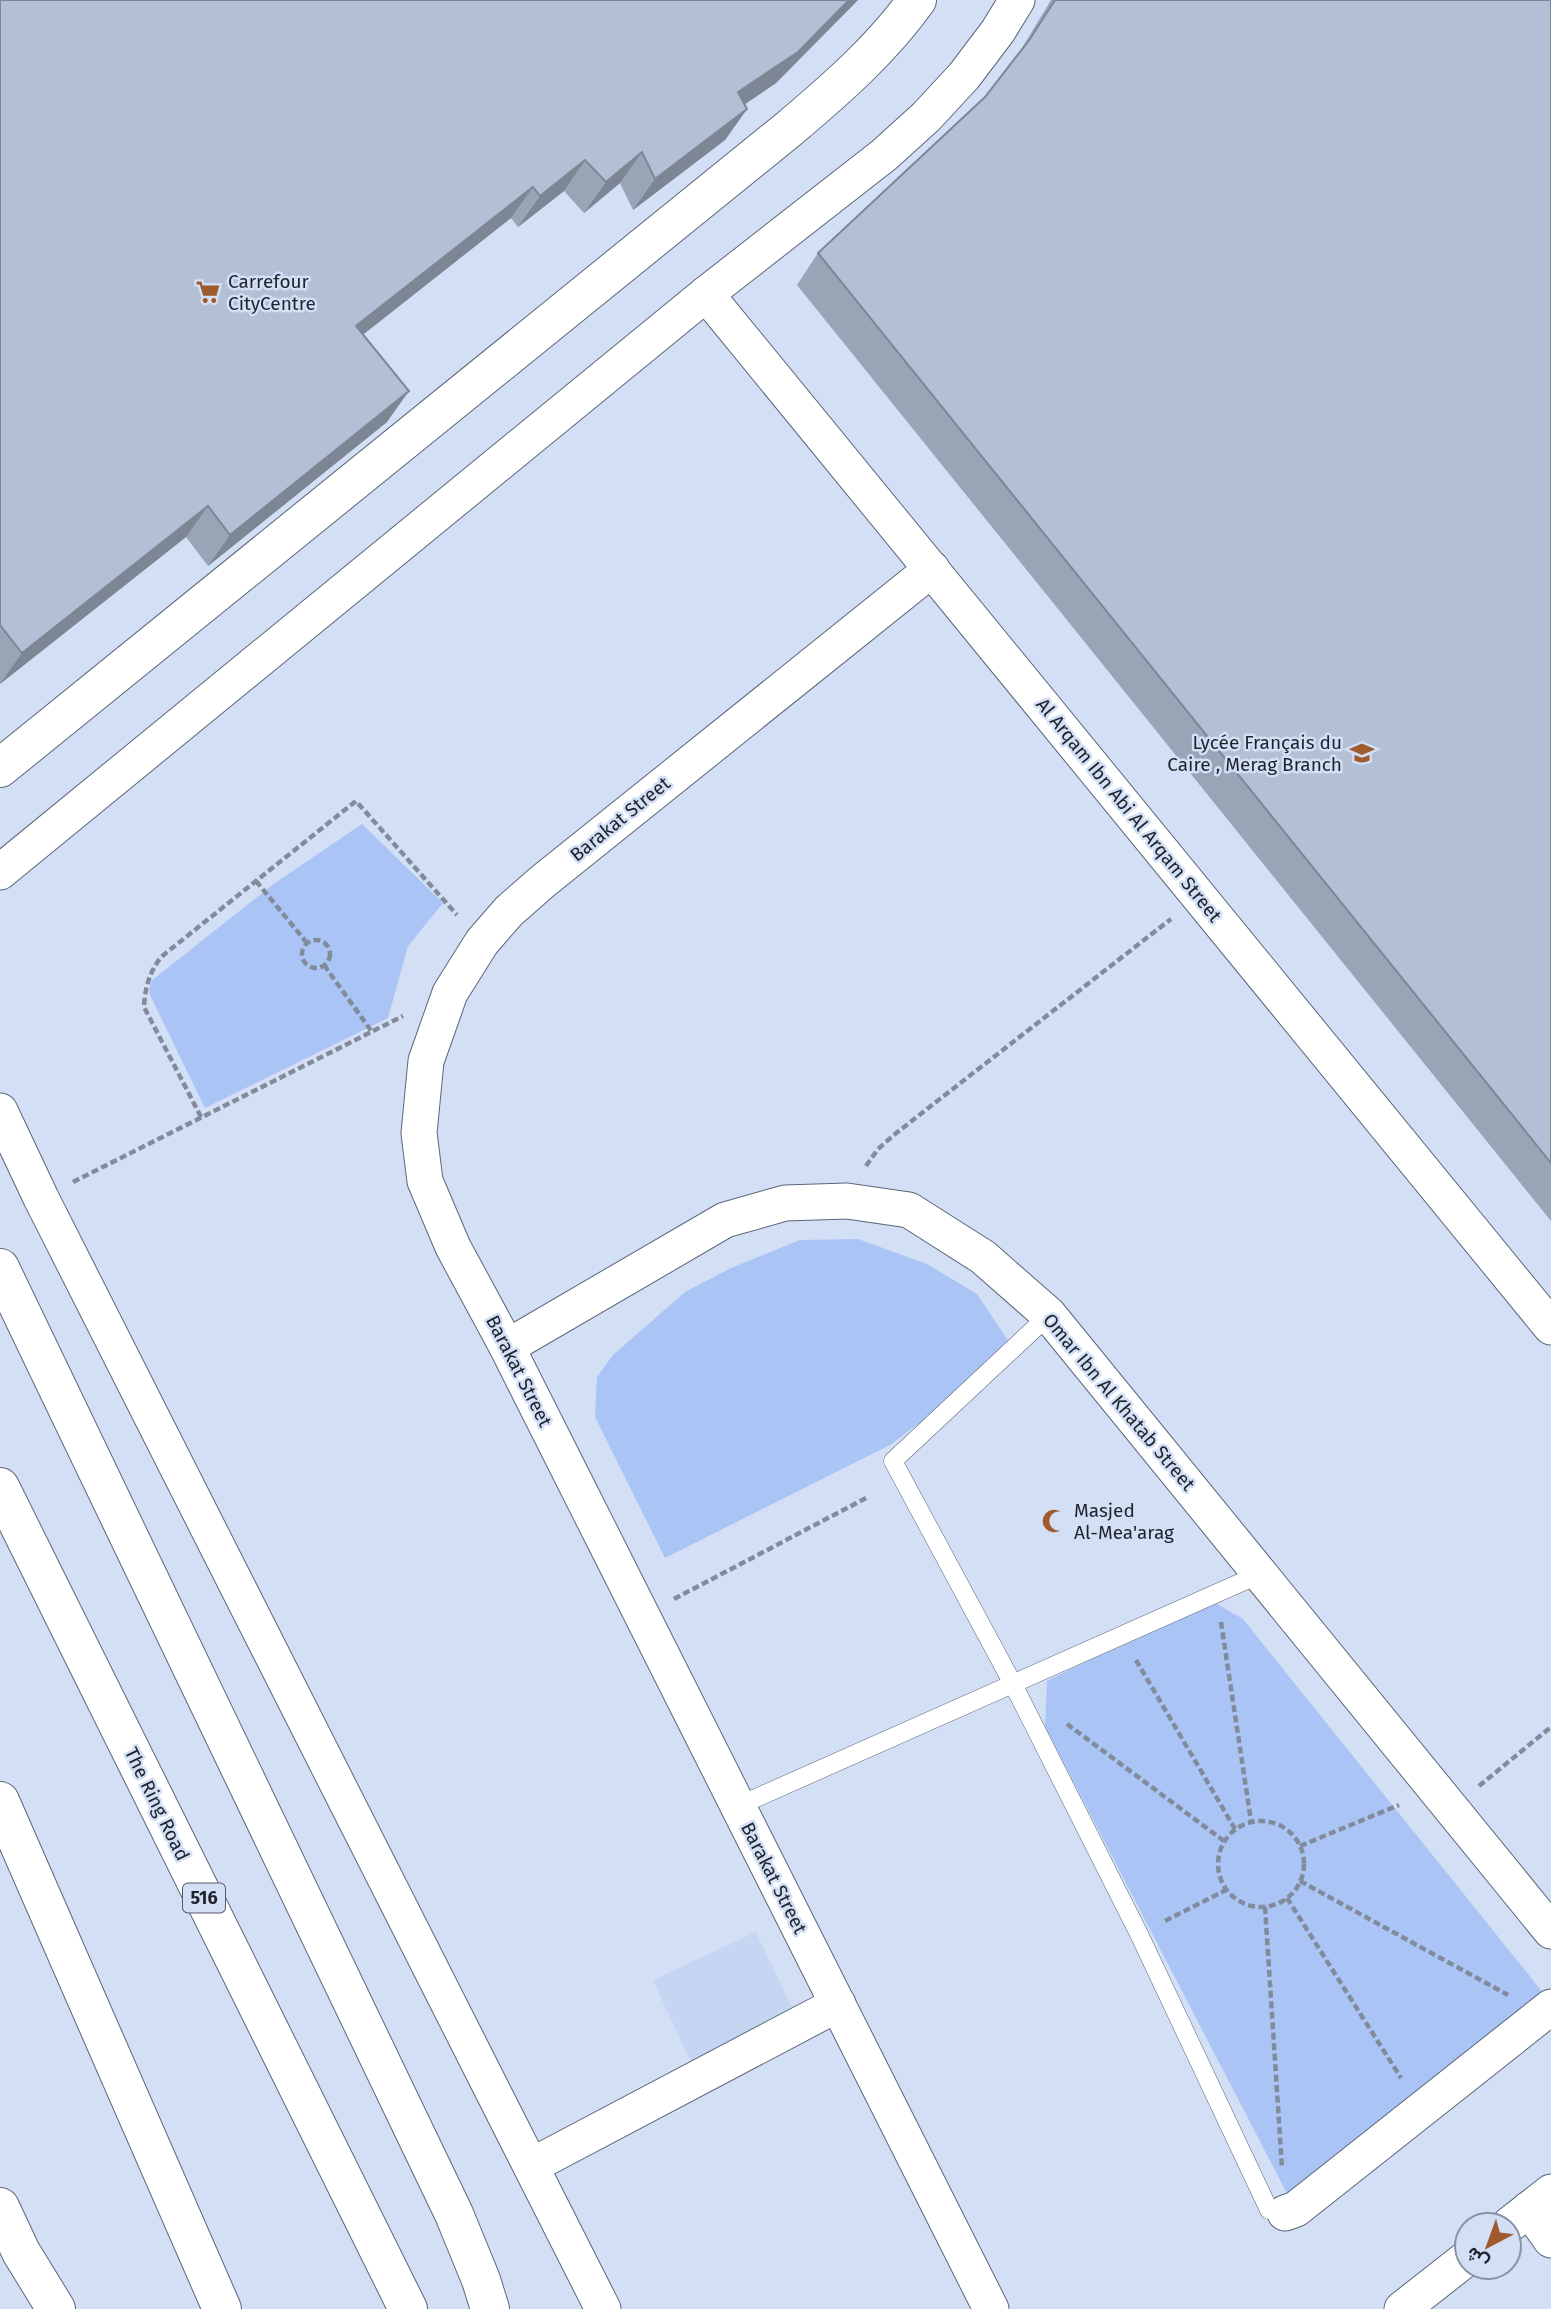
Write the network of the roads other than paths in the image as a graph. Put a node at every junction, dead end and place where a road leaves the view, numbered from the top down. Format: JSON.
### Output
{"nodes":[{"id":1,"x":917,"y":0,"type":"edge"},
{"id":2,"x":1017,"y":0,"type":"edge"},
{"id":3,"x":706,"y":294,"type":"junction"},
{"id":4,"x":932,"y":569,"type":"junction"},
{"id":5,"x":0,"y":768,"type":"edge"},
{"id":6,"x":0,"y":872,"type":"edge"},
{"id":7,"x":0,"y":1111,"type":"edge"},
{"id":8,"x":0,"y":1268,"type":"edge"},
{"id":9,"x":1049,"y":1315,"type":"junction"},
{"id":10,"x":1551,"y":1327,"type":"edge"},
{"id":11,"x":507,"y":1346,"type":"junction"},
{"id":12,"x":0,"y":1487,"type":"edge"},
{"id":13,"x":1260,"y":1574,"type":"junction"},
{"id":14,"x":1013,"y":1684,"type":"junction"},
{"id":15,"x":0,"y":1801,"type":"edge"},
{"id":16,"x":738,"y":1806,"type":"junction"},
{"id":17,"x":1551,"y":1931,"type":"edge"},
{"id":18,"x":838,"y":2004,"type":"junction"},
{"id":19,"x":1547,"y":2010,"type":"edge"},
{"id":20,"x":531,"y":2166,"type":"junction"},
{"id":21,"x":0,"y":2207,"type":"edge"},
{"id":22,"x":1530,"y":2209,"type":"edge"},
{"id":23,"x":1285,"y":2213,"type":"joint"},
{"id":24,"x":11,"y":2237,"type":"edge"},
{"id":25,"x":1551,"y":2240,"type":"edge"},
{"id":26,"x":1453,"y":2269,"type":"edge"},
{"id":27,"x":56,"y":2309,"type":"edge"},
{"id":28,"x":222,"y":2309,"type":"edge"},
{"id":29,"x":408,"y":2309,"type":"edge"},
{"id":30,"x":490,"y":2309,"type":"edge"},
{"id":31,"x":603,"y":2309,"type":"edge"},
{"id":32,"x":991,"y":2309,"type":"edge"},
{"id":33,"x":1402,"y":2309,"type":"edge"}],
"edges":[{"from":1,"to":5,"type":"main road"},
{"from":2,"to":3,"type":"street"},
{"from":3,"to":4,"type":"street","name":"Al Arqam Ibn Abi Al Arqam Street"},
{"from":3,"to":6,"type":"street"},
{"from":4,"to":10,"type":"street","name":"Al Arqam Ibn Abi Al Arqam Street"},
{"from":4,"to":11,"type":"street","name":"Barakat Street"},
{"from":7,"to":20,"type":"street"},
{"from":8,"to":30,"type":"main road"},
{"from":9,"to":11,"type":"street","name":"Omar Ibn Al Khatab Street"},
{"from":9,"to":13,"type":"street","name":"Omar Ibn Al Khatab Street"},
{"from":9,"to":14,"type":"lane"},
{"from":11,"to":16,"type":"street","name":"Barakat Street"},
{"from":12,"to":29,"type":"main road","name":"The Ring Road","number":"516"},
{"from":13,"to":14,"type":"lane"},
{"from":13,"to":17,"type":"street","name":"Omar Ibn Al Khatab Street"},
{"from":14,"to":16,"type":"lane"},
{"from":14,"to":23,"type":"lane"},
{"from":15,"to":28,"type":"main road"},
{"from":16,"to":18,"type":"street","name":"Barakat Street"},
{"from":18,"to":20,"type":"street"},
{"from":18,"to":32,"type":"street","name":"Barakat Street"},
{"from":19,"to":23,"type":"street"},
{"from":20,"to":31,"type":"street"},
{"from":21,"to":24,"type":"main road"},
{"from":22,"to":25,"type":"street"},
{"from":24,"to":27,"type":"main road"},
{"from":26,"to":33,"type":"street"}]}
